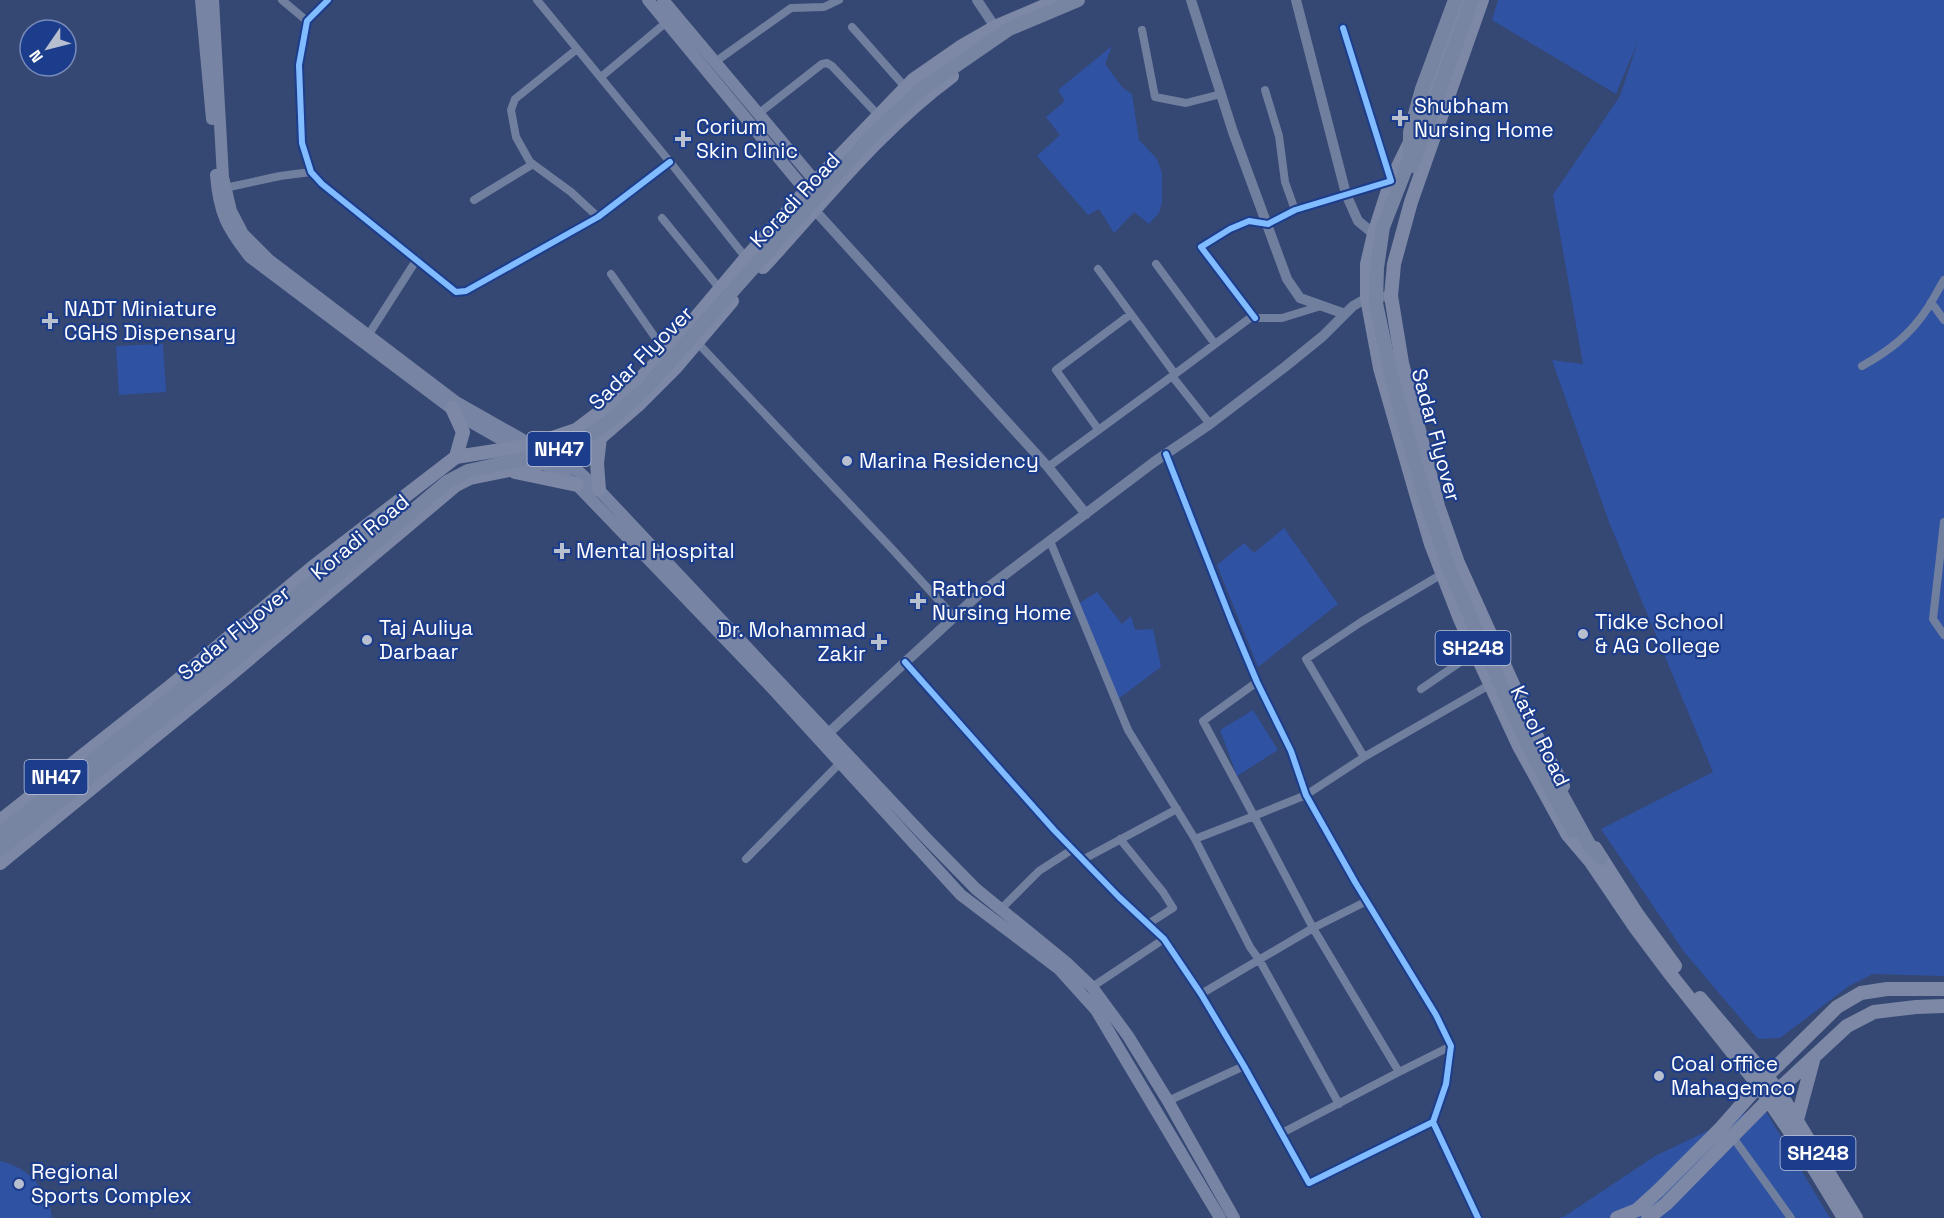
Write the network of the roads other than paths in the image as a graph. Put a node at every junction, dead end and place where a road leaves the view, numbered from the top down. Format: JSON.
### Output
{"nodes":[{"id":1,"x":201,"y":0,"type":"edge"},
{"id":2,"x":213,"y":0,"type":"edge"},
{"id":3,"x":282,"y":0,"type":"edge"},
{"id":4,"x":328,"y":0,"type":"edge"},
{"id":5,"x":537,"y":0,"type":"edge"},
{"id":6,"x":648,"y":0,"type":"edge"},
{"id":7,"x":663,"y":0,"type":"edge"},
{"id":8,"x":838,"y":0,"type":"edge"},
{"id":9,"x":977,"y":0,"type":"edge"},
{"id":10,"x":1058,"y":0,"type":"edge"},
{"id":11,"x":1066,"y":0,"type":"edge"},
{"id":12,"x":1078,"y":0,"type":"edge"},
{"id":13,"x":1090,"y":0,"type":"edge"},
{"id":14,"x":1191,"y":0,"type":"edge"},
{"id":15,"x":1296,"y":0,"type":"edge"},
{"id":16,"x":1455,"y":0,"type":"edge"},
{"id":17,"x":1462,"y":0,"type":"edge"},
{"id":18,"x":1472,"y":0,"type":"edge"},
{"id":19,"x":1482,"y":0,"type":"edge"},
{"id":20,"x":671,"y":18,"type":"junction"},
{"id":21,"x":307,"y":21,"type":"junction"},
{"id":22,"x":852,"y":27,"type":"dead end"},
{"id":23,"x":995,"y":27,"type":"junction"},
{"id":24,"x":1342,"y":28,"type":"dead end"},
{"id":25,"x":1142,"y":30,"type":"dead end"},
{"id":26,"x":578,"y":49,"type":"junction"},
{"id":27,"x":714,"y":62,"type":"junction"},
{"id":28,"x":601,"y":77,"type":"junction"},
{"id":29,"x":906,"y":88,"type":"junction"},
{"id":30,"x":1265,"y":90,"type":"dead end"},
{"id":31,"x":1221,"y":94,"type":"junction"},
{"id":32,"x":758,"y":114,"type":"junction"},
{"id":33,"x":879,"y":116,"type":"junction"},
{"id":34,"x":670,"y":162,"type":"junction"},
{"id":35,"x":533,"y":164,"type":"junction"},
{"id":36,"x":311,"y":172,"type":"junction"},
{"id":37,"x":1391,"y":181,"type":"junction"},
{"id":38,"x":225,"y":188,"type":"junction"},
{"id":39,"x":808,"y":189,"type":"junction"},
{"id":40,"x":1346,"y":194,"type":"junction"},
{"id":41,"x":474,"y":200,"type":"dead end"},
{"id":42,"x":815,"y":210,"type":"junction"},
{"id":43,"x":1295,"y":210,"type":"junction"},
{"id":44,"x":598,"y":217,"type":"junction"},
{"id":45,"x":662,"y":218,"type":"dead end"},
{"id":46,"x":1268,"y":224,"type":"junction"},
{"id":47,"x":1374,"y":234,"type":"junction"},
{"id":48,"x":241,"y":247,"type":"junction"},
{"id":49,"x":746,"y":258,"type":"junction"},
{"id":50,"x":417,"y":259,"type":"junction"},
{"id":51,"x":1156,"y":264,"type":"dead end"},
{"id":52,"x":1098,"y":269,"type":"dead end"},
{"id":53,"x":611,"y":274,"type":"dead end"},
{"id":54,"x":1944,"y":280,"type":"edge"},
{"id":55,"x":720,"y":289,"type":"junction"},
{"id":56,"x":1391,"y":296,"type":"junction"},
{"id":57,"x":1367,"y":298,"type":"junction"},
{"id":58,"x":1931,"y":302,"type":"junction"},
{"id":59,"x":1323,"y":306,"type":"junction"},
{"id":60,"x":1131,"y":314,"type":"junction"},
{"id":61,"x":1345,"y":314,"type":"junction"},
{"id":62,"x":1255,"y":318,"type":"junction"},
{"id":63,"x":1944,"y":321,"type":"edge"},
{"id":64,"x":686,"y":330,"type":"junction"},
{"id":65,"x":367,"y":339,"type":"junction"},
{"id":66,"x":696,"y":342,"type":"junction"},
{"id":67,"x":1215,"y":344,"type":"junction"},
{"id":68,"x":666,"y":353,"type":"junction"},
{"id":69,"x":1862,"y":366,"type":"dead end"},
{"id":70,"x":1174,"y":375,"type":"junction"},
{"id":71,"x":452,"y":408,"type":"junction"},
{"id":72,"x":1210,"y":424,"type":"junction"},
{"id":73,"x":1098,"y":429,"type":"junction"},
{"id":74,"x":600,"y":438,"type":"junction"},
{"id":75,"x":532,"y":445,"type":"junction"},
{"id":76,"x":516,"y":448,"type":"junction"},
{"id":77,"x":1167,"y":454,"type":"junction"},
{"id":78,"x":456,"y":458,"type":"junction"},
{"id":79,"x":550,"y":460,"type":"junction"},
{"id":80,"x":1048,"y":467,"type":"junction"},
{"id":81,"x":508,"y":471,"type":"junction"},
{"id":82,"x":577,"y":485,"type":"junction"},
{"id":83,"x":599,"y":490,"type":"junction"},
{"id":84,"x":1086,"y":514,"type":"junction"},
{"id":85,"x":1944,"y":522,"type":"edge"},
{"id":86,"x":1050,"y":541,"type":"junction"},
{"id":87,"x":1443,"y":574,"type":"junction"},
{"id":88,"x":954,"y":617,"type":"junction"},
{"id":89,"x":1944,"y":634,"type":"edge"},
{"id":90,"x":1475,"y":652,"type":"junction"},
{"id":91,"x":905,"y":662,"type":"junction"},
{"id":92,"x":1257,"y":682,"type":"junction"},
{"id":93,"x":1491,"y":684,"type":"junction"},
{"id":94,"x":1421,"y":689,"type":"dead end"},
{"id":95,"x":112,"y":732,"type":"junction"},
{"id":96,"x":824,"y":738,"type":"junction"},
{"id":97,"x":130,"y":756,"type":"junction"},
{"id":98,"x":1364,"y":756,"type":"junction"},
{"id":99,"x":840,"y":763,"type":"junction"},
{"id":100,"x":1306,"y":795,"type":"junction"},
{"id":101,"x":1177,"y":809,"type":"junction"},
{"id":102,"x":1254,"y":816,"type":"junction"},
{"id":103,"x":0,"y":821,"type":"edge"},
{"id":104,"x":1576,"y":829,"type":"junction"},
{"id":105,"x":0,"y":834,"type":"edge"},
{"id":106,"x":1120,"y":839,"type":"junction"},
{"id":107,"x":1195,"y":839,"type":"junction"},
{"id":108,"x":0,"y":849,"type":"edge"},
{"id":109,"x":1073,"y":849,"type":"junction"},
{"id":110,"x":746,"y":859,"type":"dead end"},
{"id":111,"x":1084,"y":859,"type":"junction"},
{"id":112,"x":1596,"y":860,"type":"junction"},
{"id":113,"x":0,"y":863,"type":"edge"},
{"id":114,"x":1366,"y":902,"type":"junction"},
{"id":115,"x":1000,"y":910,"type":"junction"},
{"id":116,"x":1148,"y":924,"type":"junction"},
{"id":117,"x":1312,"y":928,"type":"junction"},
{"id":118,"x":1164,"y":939,"type":"junction"},
{"id":119,"x":1260,"y":961,"type":"junction"},
{"id":120,"x":1092,"y":987,"type":"junction"},
{"id":121,"x":1944,"y":989,"type":"edge"},
{"id":122,"x":1201,"y":994,"type":"junction"},
{"id":123,"x":1944,"y":1006,"type":"edge"},
{"id":124,"x":1451,"y":1046,"type":"junction"},
{"id":125,"x":1815,"y":1055,"type":"junction"},
{"id":126,"x":1244,"y":1066,"type":"junction"},
{"id":127,"x":1399,"y":1072,"type":"junction"},
{"id":128,"x":1763,"y":1081,"type":"junction"},
{"id":129,"x":1778,"y":1090,"type":"junction"},
{"id":130,"x":1168,"y":1101,"type":"junction"},
{"id":131,"x":1768,"y":1101,"type":"junction"},
{"id":132,"x":1340,"y":1104,"type":"junction"},
{"id":133,"x":1797,"y":1120,"type":"junction"},
{"id":134,"x":1433,"y":1122,"type":"junction"},
{"id":135,"x":1282,"y":1133,"type":"junction"},
{"id":136,"x":1732,"y":1136,"type":"junction"},
{"id":137,"x":1220,"y":1218,"type":"edge"},
{"id":138,"x":1234,"y":1218,"type":"edge"},
{"id":139,"x":1478,"y":1218,"type":"edge"},
{"id":140,"x":1617,"y":1218,"type":"edge"},
{"id":141,"x":1647,"y":1218,"type":"edge"},
{"id":142,"x":1791,"y":1218,"type":"edge"},
{"id":143,"x":1844,"y":1218,"type":"edge"},
{"id":144,"x":1856,"y":1218,"type":"edge"}],
"edges":[{"from":1,"to":48,"type":"main road"},
{"from":2,"to":38,"type":"main road"},
{"from":3,"to":21,"type":"street"},
{"from":4,"to":21,"type":"street"},
{"from":5,"to":26,"type":"street"},
{"from":6,"to":20,"type":"main road"},
{"from":7,"to":20,"type":"main road"},
{"from":8,"to":27,"type":"street"},
{"from":9,"to":23,"type":"street"},
{"from":10,"to":23,"type":"main road","name":"Koradi Road","number":"NH47"},
{"from":11,"to":105,"type":"highway","name":"Sadar Flyover","number":"NH47","bridge":true},
{"from":12,"to":108,"type":"highway","name":"Sadar Flyover","number":"NH47","bridge":true},
{"from":13,"to":42,"type":"main road","name":"Koradi Road"},
{"from":14,"to":31,"type":"street"},
{"from":15,"to":40,"type":"street"},
{"from":16,"to":104,"type":"highway","name":"Sadar Flyover","bridge":true},
{"from":17,"to":37,"type":"main road","name":"Katol Road","number":"SH248"},
{"from":18,"to":104,"type":"highway","name":"Sadar Flyover","bridge":true},
{"from":19,"to":56,"type":"main road","name":"Katol Road","number":"SH248"},
{"from":20,"to":27,"type":"main road"},
{"from":20,"to":28,"type":"street"},
{"from":20,"to":39,"type":"main road"},
{"from":21,"to":36,"type":"street"},
{"from":22,"to":29,"type":"street"},
{"from":23,"to":29,"type":"main road","name":"Koradi Road","number":"NH47"},
{"from":24,"to":37,"type":"street"},
{"from":25,"to":31,"type":"street"},
{"from":26,"to":28,"type":"street"},
{"from":26,"to":35,"type":"street"},
{"from":27,"to":32,"type":"main road"},
{"from":28,"to":34,"type":"street"},
{"from":29,"to":33,"type":"main road","name":"Koradi Road","number":"NH47"},
{"from":30,"to":43,"type":"street"},
{"from":31,"to":46,"type":"street"},
{"from":32,"to":33,"type":"street"},
{"from":32,"to":39,"type":"main road"},
{"from":33,"to":39,"type":"main road","name":"Koradi Road","number":"NH47"},
{"from":34,"to":44,"type":"street"},
{"from":34,"to":49,"type":"street"},
{"from":35,"to":41,"type":"street"},
{"from":35,"to":44,"type":"street"},
{"from":36,"to":38,"type":"street"},
{"from":36,"to":50,"type":"street"},
{"from":37,"to":40,"type":"street"},
{"from":37,"to":47,"type":"main road","name":"Katol Road","number":"SH248"},
{"from":38,"to":48,"type":"main road"},
{"from":39,"to":42,"type":"street"},
{"from":39,"to":49,"type":"main road","name":"Koradi Road","number":"NH47"},
{"from":40,"to":43,"type":"street"},
{"from":40,"to":47,"type":"street"},
{"from":42,"to":66,"type":"main road","name":"Koradi Road"},
{"from":42,"to":80,"type":"street"},
{"from":43,"to":46,"type":"street"},
{"from":44,"to":50,"type":"street"},
{"from":45,"to":55,"type":"street"},
{"from":46,"to":59,"type":"street"},
{"from":46,"to":62,"type":"street"},
{"from":47,"to":57,"type":"main road","name":"Katol Road","number":"SH248"},
{"from":48,"to":65,"type":"main road"},
{"from":49,"to":55,"type":"main road","name":"Koradi Road","number":"NH47"},
{"from":50,"to":65,"type":"street"},
{"from":51,"to":67,"type":"street"},
{"from":52,"to":60,"type":"street"},
{"from":53,"to":68,"type":"street"},
{"from":54,"to":58,"type":"street"},
{"from":55,"to":64,"type":"main road","name":"Koradi Road","number":"NH47"},
{"from":56,"to":57,"type":"street"},
{"from":56,"to":112,"type":"main road","name":"Katol Road","number":"SH248"},
{"from":57,"to":61,"type":"street"},
{"from":57,"to":87,"type":"main road","name":"Katol Road","number":"SH248"},
{"from":58,"to":63,"type":"street"},
{"from":58,"to":69,"type":"street"},
{"from":59,"to":61,"type":"street"},
{"from":59,"to":62,"type":"street"},
{"from":60,"to":70,"type":"street"},
{"from":60,"to":73,"type":"street"},
{"from":61,"to":72,"type":"street"},
{"from":62,"to":67,"type":"street"},
{"from":64,"to":66,"type":"street"},
{"from":64,"to":68,"type":"main road","name":"Koradi Road","number":"NH47"},
{"from":65,"to":71,"type":"main road"},
{"from":65,"to":75,"type":"main road"},
{"from":66,"to":74,"type":"main road","name":"Koradi Road"},
{"from":66,"to":88,"type":"street"},
{"from":67,"to":70,"type":"street"},
{"from":68,"to":75,"type":"main road","name":"Koradi Road","number":"NH47"},
{"from":70,"to":72,"type":"street"},
{"from":70,"to":73,"type":"street"},
{"from":71,"to":76,"type":"main road"},
{"from":71,"to":78,"type":"main road"},
{"from":72,"to":77,"type":"street"},
{"from":73,"to":80,"type":"street"},
{"from":74,"to":79,"type":"main road","name":"Koradi Road"},
{"from":74,"to":83,"type":"main road"},
{"from":75,"to":76,"type":"main road","number":"NH47"},
{"from":75,"to":79,"type":"main road"},
{"from":76,"to":78,"type":"main road","name":"Koradi Road","number":"NH47"},
{"from":76,"to":79,"type":"main road"},
{"from":77,"to":84,"type":"street"},
{"from":77,"to":92,"type":"street"},
{"from":78,"to":95,"type":"main road","name":"Koradi Road","number":"NH47"},
{"from":79,"to":81,"type":"main road","name":"Koradi Road","number":"NH47"},
{"from":79,"to":82,"type":"main road"},
{"from":79,"to":83,"type":"main road"},
{"from":80,"to":84,"type":"street"},
{"from":81,"to":82,"type":"main road"},
{"from":81,"to":97,"type":"main road","name":"Koradi Road","number":"NH47"},
{"from":82,"to":96,"type":"main road"},
{"from":83,"to":96,"type":"main road"},
{"from":84,"to":86,"type":"street"},
{"from":85,"to":89,"type":"street"},
{"from":86,"to":88,"type":"street"},
{"from":86,"to":101,"type":"street"},
{"from":87,"to":90,"type":"main road","name":"Katol Road","number":"SH248"},
{"from":87,"to":98,"type":"street"},
{"from":88,"to":91,"type":"street"},
{"from":90,"to":93,"type":"main road","name":"Katol Road","number":"SH248"},
{"from":90,"to":94,"type":"street"},
{"from":91,"to":96,"type":"street"},
{"from":91,"to":109,"type":"street"},
{"from":92,"to":100,"type":"street"},
{"from":92,"to":102,"type":"street"},
{"from":93,"to":98,"type":"street"},
{"from":93,"to":112,"type":"main road","name":"Katol Road","number":"SH248"},
{"from":95,"to":97,"type":"main road"},
{"from":95,"to":103,"type":"main road","name":"Koradi Road","number":"NH47"},
{"from":96,"to":99,"type":"main road"},
{"from":96,"to":115,"type":"main road"},
{"from":97,"to":113,"type":"main road","name":"Koradi Road"},
{"from":98,"to":100,"type":"street"},
{"from":99,"to":110,"type":"street"},
{"from":99,"to":137,"type":"main road"},
{"from":100,"to":102,"type":"street"},
{"from":100,"to":114,"type":"street"},
{"from":101,"to":106,"type":"street"},
{"from":101,"to":107,"type":"street"},
{"from":102,"to":107,"type":"street"},
{"from":102,"to":117,"type":"street"},
{"from":104,"to":112,"type":"highway","name":"Sadar Flyover"},
{"from":106,"to":111,"type":"street"},
{"from":106,"to":116,"type":"street"},
{"from":107,"to":119,"type":"street"},
{"from":109,"to":111,"type":"street"},
{"from":109,"to":115,"type":"street"},
{"from":111,"to":116,"type":"street"},
{"from":112,"to":128,"type":"main road","name":"Katol Road","number":"SH248"},
{"from":114,"to":117,"type":"street"},
{"from":114,"to":124,"type":"street"},
{"from":115,"to":120,"type":"main road"},
{"from":116,"to":118,"type":"street"},
{"from":117,"to":119,"type":"street"},
{"from":117,"to":127,"type":"street"},
{"from":118,"to":120,"type":"street"},
{"from":118,"to":122,"type":"street"},
{"from":119,"to":122,"type":"street"},
{"from":119,"to":132,"type":"street"},
{"from":120,"to":130,"type":"main road"},
{"from":121,"to":128,"type":"main road"},
{"from":122,"to":126,"type":"street"},
{"from":123,"to":125,"type":"main road"},
{"from":124,"to":127,"type":"street"},
{"from":124,"to":134,"type":"street"},
{"from":125,"to":129,"type":"main road"},
{"from":125,"to":133,"type":"main road"},
{"from":126,"to":130,"type":"street"},
{"from":126,"to":135,"type":"street"},
{"from":127,"to":132,"type":"street"},
{"from":128,"to":129,"type":"main road","name":"Katol Road","number":"SH248"},
{"from":128,"to":131,"type":"main road","name":"Katol Road","number":"SH248"},
{"from":128,"to":140,"type":"main road"},
{"from":129,"to":131,"type":"main road"},
{"from":129,"to":133,"type":"main road","name":"Katol Road","number":"SH248"},
{"from":130,"to":138,"type":"main road"},
{"from":131,"to":136,"type":"main road"},
{"from":131,"to":143,"type":"main road","name":"Katol Road","number":"SH248"},
{"from":132,"to":135,"type":"street"},
{"from":133,"to":144,"type":"main road","name":"Katol Road","number":"SH248"},
{"from":134,"to":135,"type":"street"},
{"from":134,"to":139,"type":"street"},
{"from":136,"to":141,"type":"main road"},
{"from":136,"to":142,"type":"street"}]}
